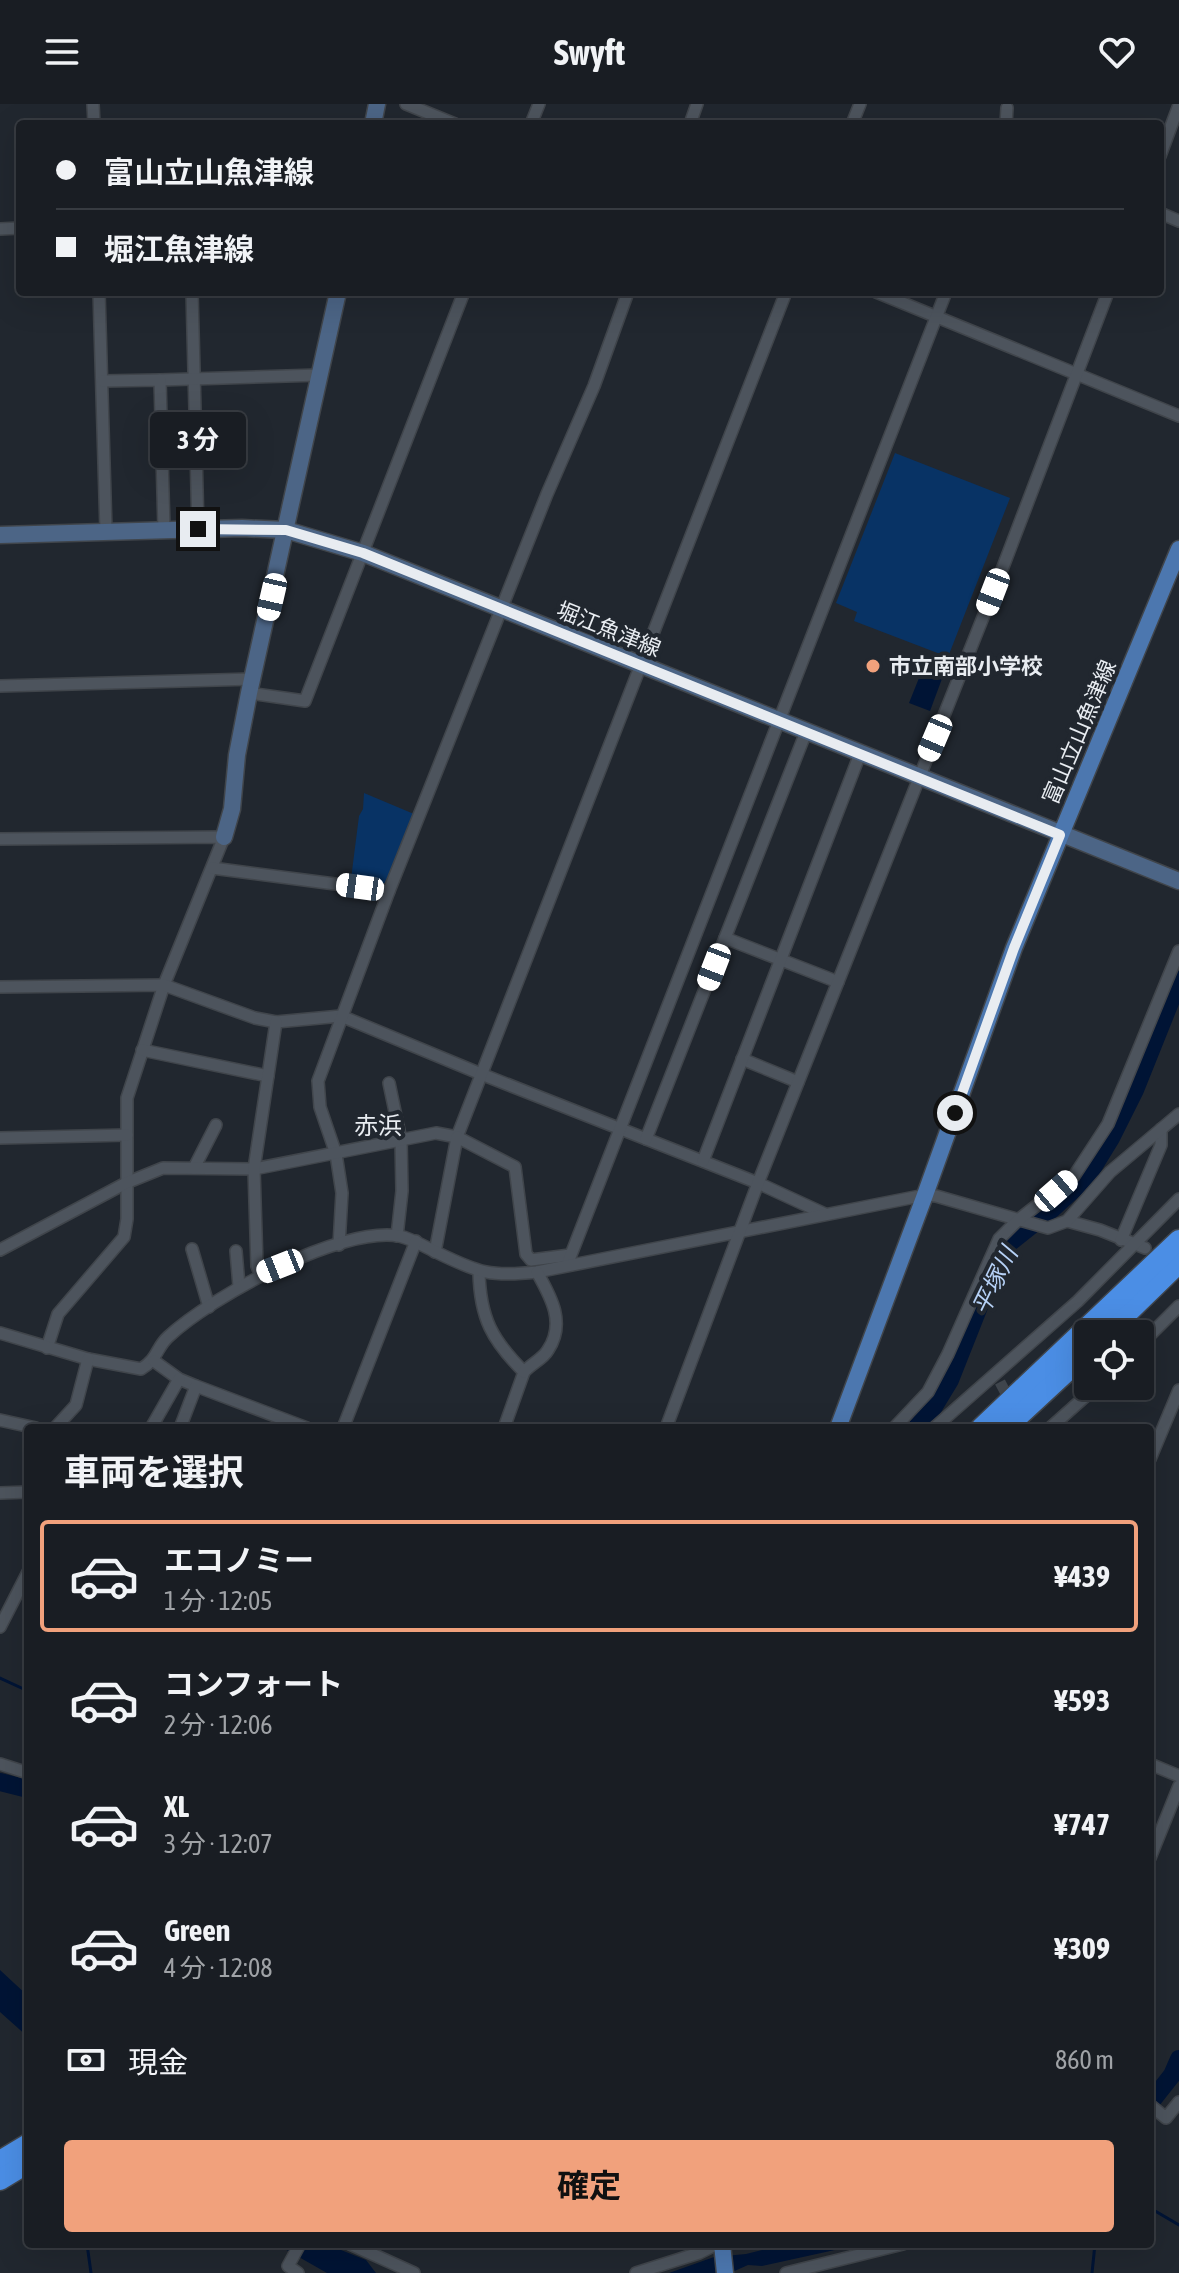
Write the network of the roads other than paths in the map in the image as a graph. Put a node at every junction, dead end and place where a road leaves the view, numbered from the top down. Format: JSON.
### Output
{"nodes":[{"id":1,"x":406,"y":104,"type":"edge"},
{"id":2,"x":1179,"y":105,"type":"edge"},
{"id":3,"x":445,"y":120,"type":"edge"},
{"id":4,"x":1164,"y":145,"type":"edge"},
{"id":5,"x":99,"y":296,"type":"edge"},
{"id":6,"x":192,"y":296,"type":"edge"},
{"id":7,"x":337,"y":296,"type":"edge"},
{"id":8,"x":462,"y":296,"type":"edge"},
{"id":9,"x":627,"y":296,"type":"edge"},
{"id":10,"x":784,"y":296,"type":"edge"},
{"id":11,"x":886,"y":296,"type":"edge"},
{"id":12,"x":944,"y":296,"type":"edge"},
{"id":13,"x":1106,"y":296,"type":"edge"},
{"id":14,"x":937,"y":316,"type":"junction"},
{"id":15,"x":1076,"y":374,"type":"junction"},
{"id":16,"x":319,"y":375,"type":"junction"},
{"id":17,"x":195,"y":378,"type":"junction"},
{"id":18,"x":160,"y":380,"type":"junction"},
{"id":19,"x":103,"y":381,"type":"junction"},
{"id":20,"x":1179,"y":416,"type":"edge"},
{"id":21,"x":198,"y":529,"type":"junction"},
{"id":22,"x":164,"y":530,"type":"junction"},
{"id":23,"x":286,"y":530,"type":"junction"},
{"id":24,"x":106,"y":531,"type":"junction"},
{"id":25,"x":0,"y":535,"type":"edge"},
{"id":26,"x":1179,"y":549,"type":"edge"},
{"id":27,"x":363,"y":553,"type":"junction"},
{"id":28,"x":502,"y":610,"type":"junction"},
{"id":29,"x":641,"y":665,"type":"junction"},
{"id":30,"x":0,"y":686,"type":"edge"},
{"id":31,"x":251,"y":686,"type":"junction"},
{"id":32,"x":779,"y":720,"type":"junction"},
{"id":33,"x":806,"y":732,"type":"junction"},
{"id":34,"x":860,"y":754,"type":"junction"},
{"id":35,"x":917,"y":778,"type":"junction"},
{"id":36,"x":1060,"y":835,"type":"junction"},
{"id":37,"x":224,"y":837,"type":"junction"},
{"id":38,"x":0,"y":839,"type":"edge"},
{"id":39,"x":212,"y":868,"type":"junction"},
{"id":40,"x":1179,"y":881,"type":"edge"},
{"id":41,"x":389,"y":891,"type":"junction"},
{"id":42,"x":725,"y":938,"type":"junction"},
{"id":43,"x":1179,"y":951,"type":"edge"},
{"id":44,"x":781,"y":959,"type":"junction"},
{"id":45,"x":838,"y":982,"type":"junction"},
{"id":46,"x":164,"y":985,"type":"junction"},
{"id":47,"x":0,"y":987,"type":"edge"},
{"id":48,"x":341,"y":1016,"type":"junction"},
{"id":49,"x":276,"y":1022,"type":"junction"},
{"id":50,"x":142,"y":1050,"type":"junction"},
{"id":51,"x":742,"y":1059,"type":"junction"},
{"id":52,"x":481,"y":1074,"type":"junction"},
{"id":53,"x":268,"y":1076,"type":"junction"},
{"id":54,"x":798,"y":1082,"type":"junction"},
{"id":55,"x":389,"y":1083,"type":"dead end"},
{"id":56,"x":1179,"y":1114,"type":"edge"},
{"id":57,"x":216,"y":1125,"type":"dead end"},
{"id":58,"x":618,"y":1128,"type":"junction"},
{"id":59,"x":1161,"y":1129,"type":"junction"},
{"id":60,"x":127,"y":1135,"type":"junction"},
{"id":61,"x":457,"y":1137,"type":"junction"},
{"id":62,"x":0,"y":1138,"type":"edge"},
{"id":63,"x":646,"y":1139,"type":"junction"},
{"id":64,"x":401,"y":1140,"type":"junction"},
{"id":65,"x":336,"y":1154,"type":"junction"},
{"id":66,"x":703,"y":1161,"type":"junction"},
{"id":67,"x":194,"y":1168,"type":"junction"},
{"id":68,"x":254,"y":1169,"type":"junction"},
{"id":69,"x":126,"y":1183,"type":"junction"},
{"id":70,"x":758,"y":1183,"type":"junction"},
{"id":71,"x":925,"y":1195,"type":"junction"},
{"id":72,"x":1179,"y":1199,"type":"edge"},
{"id":73,"x":825,"y":1214,"type":"junction"},
{"id":74,"x":1017,"y":1221,"type":"junction"},
{"id":75,"x":1067,"y":1221,"type":"junction"},
{"id":76,"x":742,"y":1230,"type":"junction"},
{"id":77,"x":397,"y":1236,"type":"junction"},
{"id":78,"x":1121,"y":1240,"type":"junction"},
{"id":79,"x":1179,"y":1240,"type":"edge"},
{"id":80,"x":416,"y":1241,"type":"junction"},
{"id":81,"x":339,"y":1245,"type":"junction"},
{"id":82,"x":1139,"y":1247,"type":"junction"},
{"id":83,"x":192,"y":1249,"type":"dead end"},
{"id":84,"x":0,"y":1250,"type":"edge"},
{"id":85,"x":236,"y":1251,"type":"dead end"},
{"id":86,"x":435,"y":1252,"type":"junction"},
{"id":87,"x":568,"y":1260,"type":"junction"},
{"id":88,"x":1179,"y":1263,"type":"edge"},
{"id":89,"x":479,"y":1272,"type":"junction"},
{"id":90,"x":537,"y":1272,"type":"junction"},
{"id":91,"x":260,"y":1274,"type":"junction"},
{"id":92,"x":239,"y":1286,"type":"junction"},
{"id":93,"x":1179,"y":1306,"type":"edge"},
{"id":94,"x":209,"y":1307,"type":"junction"},
{"id":95,"x":1120,"y":1320,"type":"edge"},
{"id":96,"x":1154,"y":1331,"type":"edge"},
{"id":97,"x":0,"y":1333,"type":"edge"},
{"id":98,"x":47,"y":1348,"type":"junction"},
{"id":99,"x":88,"y":1359,"type":"junction"},
{"id":100,"x":154,"y":1361,"type":"junction"},
{"id":101,"x":1074,"y":1365,"type":"edge"},
{"id":102,"x":524,"y":1372,"type":"junction"},
{"id":103,"x":179,"y":1379,"type":"junction"},
{"id":104,"x":196,"y":1386,"type":"junction"},
{"id":105,"x":1179,"y":1390,"type":"edge"},
{"id":106,"x":1081,"y":1400,"type":"edge"},
{"id":107,"x":0,"y":1420,"type":"edge"},
{"id":108,"x":59,"y":1424,"type":"edge"},
{"id":109,"x":153,"y":1424,"type":"edge"},
{"id":110,"x":182,"y":1424,"type":"edge"},
{"id":111,"x":296,"y":1424,"type":"edge"},
{"id":112,"x":345,"y":1424,"type":"edge"},
{"id":113,"x":505,"y":1424,"type":"edge"},
{"id":114,"x":668,"y":1424,"type":"edge"},
{"id":115,"x":839,"y":1424,"type":"edge"},
{"id":116,"x":898,"y":1424,"type":"edge"},
{"id":117,"x":939,"y":1424,"type":"edge"},
{"id":118,"x":985,"y":1424,"type":"edge"},
{"id":119,"x":1010,"y":1424,"type":"edge"},
{"id":120,"x":1054,"y":1424,"type":"edge"},
{"id":121,"x":24,"y":1425,"type":"edge"},
{"id":122,"x":1154,"y":1449,"type":"edge"},
{"id":123,"x":24,"y":1492,"type":"edge"},
{"id":124,"x":0,"y":1493,"type":"edge"},
{"id":125,"x":24,"y":1580,"type":"edge"},
{"id":126,"x":0,"y":1627,"type":"edge"},
{"id":127,"x":0,"y":1764,"type":"edge"},
{"id":128,"x":1154,"y":1766,"type":"edge"},
{"id":129,"x":24,"y":1772,"type":"edge"},
{"id":130,"x":1179,"y":1776,"type":"edge"},
{"id":131,"x":1179,"y":1786,"type":"edge"},
{"id":132,"x":1154,"y":1848,"type":"edge"},
{"id":133,"x":1179,"y":2101,"type":"edge"},
{"id":134,"x":1154,"y":2108,"type":"edge"},
{"id":135,"x":24,"y":2146,"type":"edge"},
{"id":136,"x":0,"y":2161,"type":"edge"},
{"id":137,"x":24,"y":2165,"type":"edge"},
{"id":138,"x":0,"y":2180,"type":"edge"},
{"id":139,"x":299,"y":2248,"type":"edge"},
{"id":140,"x":359,"y":2248,"type":"edge"},
{"id":141,"x":712,"y":2248,"type":"edge"},
{"id":142,"x":721,"y":2248,"type":"edge"},
{"id":143,"x":887,"y":2248,"type":"edge"},
{"id":144,"x":293,"y":2270,"type":"edge"},
{"id":145,"x":414,"y":2273,"type":"edge"},
{"id":146,"x":636,"y":2273,"type":"edge"},
{"id":147,"x":725,"y":2273,"type":"edge"},
{"id":148,"x":786,"y":2273,"type":"edge"}],
"edges":[{"from":1,"to":3,"type":"street"},
{"from":2,"to":4,"type":"street"},
{"from":5,"to":19,"type":"street"},
{"from":6,"to":17,"type":"street"},
{"from":7,"to":16,"type":"main road"},
{"from":8,"to":27,"type":"street"},
{"from":9,"to":28,"type":"street"},
{"from":10,"to":29,"type":"street"},
{"from":11,"to":14,"type":"street"},
{"from":12,"to":14,"type":"street"},
{"from":13,"to":15,"type":"street"},
{"from":14,"to":15,"type":"street"},
{"from":14,"to":32,"type":"street"},
{"from":15,"to":20,"type":"street"},
{"from":15,"to":35,"type":"street"},
{"from":16,"to":17,"type":"street"},
{"from":16,"to":23,"type":"main road"},
{"from":17,"to":18,"type":"street"},
{"from":17,"to":21,"type":"street"},
{"from":18,"to":19,"type":"street"},
{"from":18,"to":22,"type":"street"},
{"from":19,"to":24,"type":"street"},
{"from":21,"to":22,"type":"main road","name":"堀江魚津線"},
{"from":21,"to":23,"type":"main road","name":"堀江魚津線"},
{"from":22,"to":24,"type":"main road","name":"堀江魚津線"},
{"from":23,"to":27,"type":"main road","name":"堀江魚津線"},
{"from":23,"to":31,"type":"main road"},
{"from":24,"to":25,"type":"main road","name":"堀江魚津線"},
{"from":26,"to":36,"type":"main road","name":"富山立山魚津線"},
{"from":27,"to":28,"type":"main road","name":"堀江魚津線"},
{"from":27,"to":31,"type":"street"},
{"from":28,"to":29,"type":"main road","name":"堀江魚津線"},
{"from":28,"to":41,"type":"street"},
{"from":29,"to":32,"type":"main road","name":"堀江魚津線"},
{"from":29,"to":52,"type":"street"},
{"from":30,"to":31,"type":"street"},
{"from":31,"to":37,"type":"main road"},
{"from":32,"to":33,"type":"main road","name":"堀江魚津線"},
{"from":32,"to":58,"type":"street"},
{"from":33,"to":34,"type":"main road","name":"堀江魚津線"},
{"from":33,"to":42,"type":"street"},
{"from":34,"to":35,"type":"main road","name":"堀江魚津線"},
{"from":34,"to":44,"type":"street"},
{"from":35,"to":36,"type":"main road","name":"堀江魚津線"},
{"from":35,"to":45,"type":"street"},
{"from":36,"to":40,"type":"main road","name":"堀江魚津線"},
{"from":36,"to":71,"type":"main road","name":"富山立山魚津線"},
{"from":37,"to":38,"type":"street"},
{"from":37,"to":39,"type":"street"},
{"from":39,"to":41,"type":"street"},
{"from":39,"to":46,"type":"street"},
{"from":41,"to":48,"type":"street"},
{"from":42,"to":44,"type":"street"},
{"from":42,"to":63,"type":"street"},
{"from":43,"to":74,"type":"street"},
{"from":44,"to":45,"type":"street"},
{"from":44,"to":51,"type":"street"},
{"from":45,"to":54,"type":"street"},
{"from":46,"to":47,"type":"street"},
{"from":46,"to":49,"type":"street"},
{"from":46,"to":50,"type":"street"},
{"from":48,"to":49,"type":"street"},
{"from":48,"to":52,"type":"street"},
{"from":48,"to":65,"type":"street"},
{"from":49,"to":53,"type":"street"},
{"from":50,"to":53,"type":"street"},
{"from":50,"to":60,"type":"street"},
{"from":51,"to":54,"type":"street"},
{"from":51,"to":66,"type":"street"},
{"from":52,"to":58,"type":"street"},
{"from":52,"to":61,"type":"street"},
{"from":53,"to":68,"type":"street"},
{"from":54,"to":70,"type":"street"},
{"from":55,"to":64,"type":"street"},
{"from":56,"to":59,"type":"street"},
{"from":57,"to":67,"type":"street"},
{"from":58,"to":63,"type":"street"},
{"from":58,"to":87,"type":"street"},
{"from":59,"to":75,"type":"street"},
{"from":59,"to":78,"type":"street"},
{"from":60,"to":62,"type":"street"},
{"from":60,"to":69,"type":"street"},
{"from":61,"to":64,"type":"street"},
{"from":61,"to":86,"type":"street"},
{"from":61,"to":87,"type":"street"},
{"from":63,"to":66,"type":"street"},
{"from":64,"to":65,"type":"street"},
{"from":64,"to":77,"type":"street"},
{"from":65,"to":68,"type":"street"},
{"from":65,"to":81,"type":"street"},
{"from":66,"to":70,"type":"street"},
{"from":67,"to":68,"type":"street"},
{"from":67,"to":69,"type":"street"},
{"from":68,"to":91,"type":"street"},
{"from":69,"to":84,"type":"street"},
{"from":69,"to":98,"type":"street"},
{"from":70,"to":73,"type":"street"},
{"from":70,"to":76,"type":"street"},
{"from":71,"to":73,"type":"street"},
{"from":71,"to":74,"type":"street"},
{"from":71,"to":115,"type":"main road","name":"富山立山魚津線"},
{"from":72,"to":82,"type":"street"},
{"from":73,"to":76,"type":"street"},
{"from":74,"to":75,"type":"street"},
{"from":74,"to":116,"type":"street"},
{"from":75,"to":78,"type":"street"},
{"from":76,"to":87,"type":"street"},
{"from":76,"to":114,"type":"street"},
{"from":77,"to":80,"type":"street"},
{"from":77,"to":81,"type":"street"},
{"from":78,"to":82,"type":"street"},
{"from":79,"to":118,"type":"highway"},
{"from":80,"to":86,"type":"street"},
{"from":80,"to":112,"type":"street"},
{"from":81,"to":91,"type":"street"},
{"from":82,"to":117,"type":"street"},
{"from":83,"to":94,"type":"street"},
{"from":85,"to":92,"type":"street"},
{"from":86,"to":89,"type":"street"},
{"from":87,"to":90,"type":"street"},
{"from":88,"to":95,"type":"highway"},
{"from":89,"to":90,"type":"street"},
{"from":89,"to":102,"type":"street"},
{"from":90,"to":102,"type":"street"},
{"from":91,"to":92,"type":"street"},
{"from":92,"to":94,"type":"street"},
{"from":93,"to":96,"type":"street"},
{"from":94,"to":100,"type":"street"},
{"from":97,"to":98,"type":"street"},
{"from":98,"to":99,"type":"street"},
{"from":99,"to":100,"type":"street"},
{"from":99,"to":108,"type":"street"},
{"from":100,"to":103,"type":"street"},
{"from":101,"to":119,"type":"highway"},
{"from":102,"to":113,"type":"street"},
{"from":103,"to":104,"type":"street"},
{"from":103,"to":109,"type":"street"},
{"from":104,"to":110,"type":"street"},
{"from":104,"to":111,"type":"street"},
{"from":105,"to":122,"type":"street"},
{"from":106,"to":120,"type":"street"},
{"from":107,"to":121,"type":"street"},
{"from":123,"to":124,"type":"street"},
{"from":125,"to":126,"type":"street"},
{"from":127,"to":129,"type":"street"},
{"from":128,"to":130,"type":"street"},
{"from":131,"to":132,"type":"street"},
{"from":133,"to":134,"type":"street"},
{"from":135,"to":136,"type":"highway"},
{"from":137,"to":138,"type":"highway"},
{"from":139,"to":144,"type":"street"},
{"from":140,"to":145,"type":"street"},
{"from":141,"to":146,"type":"street"},
{"from":142,"to":147,"type":"main road"},
{"from":143,"to":148,"type":"street"}]}
